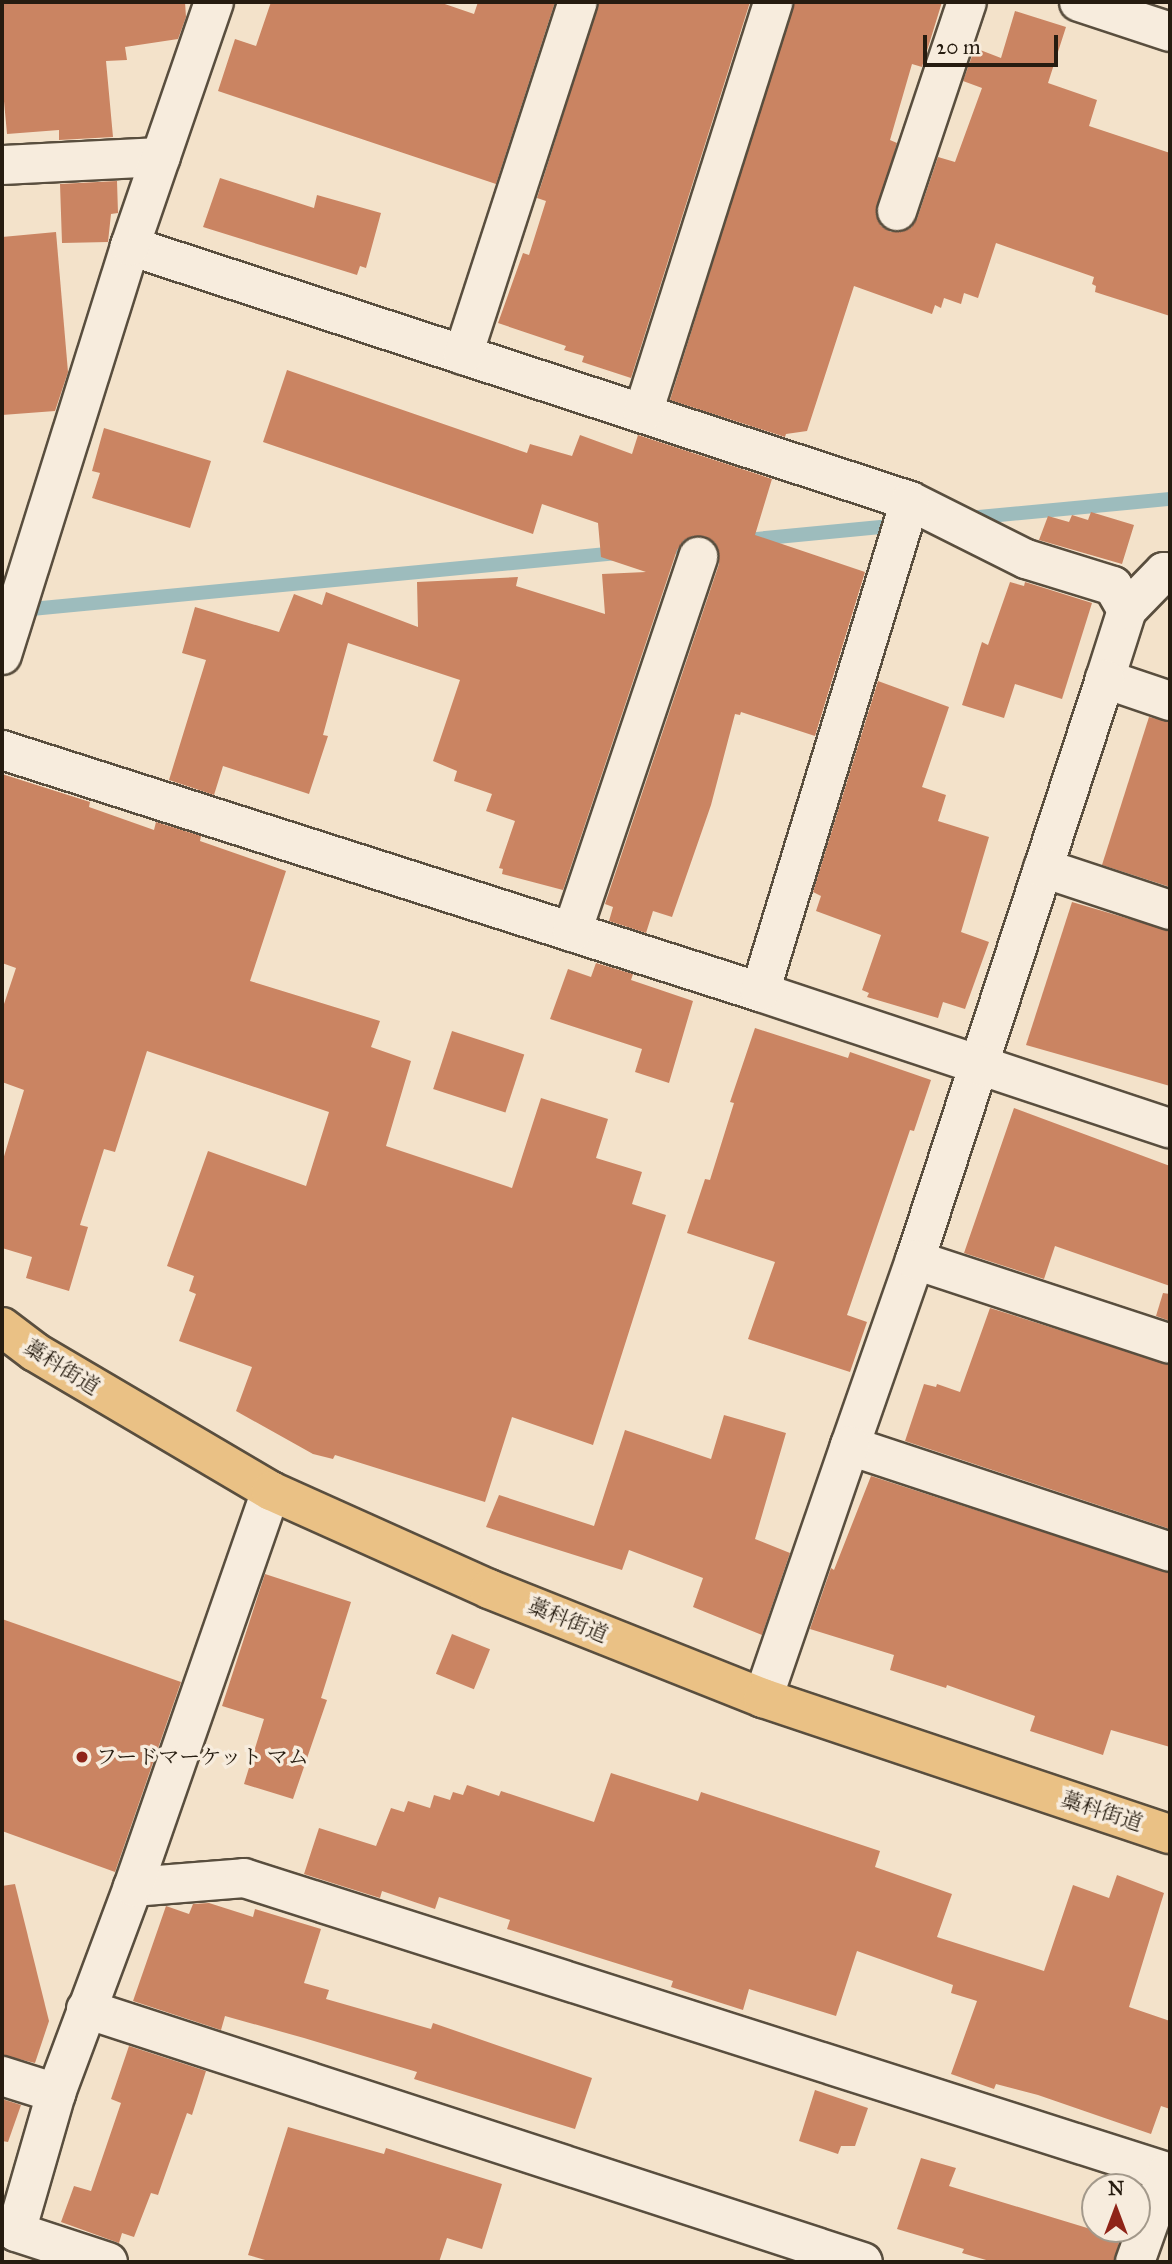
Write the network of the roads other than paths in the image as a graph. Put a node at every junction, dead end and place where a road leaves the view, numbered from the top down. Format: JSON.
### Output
{"nodes":[{"id":1,"x":214,"y":2,"type":"edge"},
{"id":2,"x":578,"y":2,"type":"edge"},
{"id":3,"x":773,"y":2,"type":"edge"},
{"id":4,"x":967,"y":2,"type":"edge"},
{"id":5,"x":1083,"y":2,"type":"edge"},
{"id":6,"x":1170,"y":32,"type":"edge"},
{"id":7,"x":161,"y":157,"type":"junction"},
{"id":8,"x":2,"y":165,"type":"edge"},
{"id":9,"x":897,"y":211,"type":"dead end"},
{"id":10,"x":131,"y":246,"type":"junction"},
{"id":11,"x":463,"y":355,"type":"junction"},
{"id":12,"x":643,"y":414,"type":"junction"},
{"id":13,"x":911,"y":501,"type":"junction"},
{"id":14,"x":698,"y":557,"type":"dead end"},
{"id":15,"x":15,"y":569,"type":"edge"},
{"id":16,"x":1170,"y":574,"type":"edge"},
{"id":17,"x":1127,"y":610,"type":"junction"},
{"id":18,"x":2,"y":655,"type":"edge"},
{"id":19,"x":1105,"y":679,"type":"junction"},
{"id":20,"x":1170,"y":701,"type":"edge"},
{"id":21,"x":2,"y":750,"type":"edge"},
{"id":22,"x":1043,"y":868,"type":"junction"},
{"id":23,"x":1170,"y":910,"type":"edge"},
{"id":24,"x":572,"y":932,"type":"junction"},
{"id":25,"x":760,"y":992,"type":"junction"},
{"id":26,"x":980,"y":1064,"type":"junction"},
{"id":27,"x":1170,"y":1128,"type":"edge"},
{"id":28,"x":915,"y":1260,"type":"junction"},
{"id":29,"x":2,"y":1328,"type":"edge"},
{"id":30,"x":1170,"y":1344,"type":"edge"},
{"id":31,"x":850,"y":1446,"type":"junction"},
{"id":32,"x":271,"y":1491,"type":"junction"},
{"id":33,"x":1170,"y":1552,"type":"edge"},
{"id":34,"x":763,"y":1698,"type":"junction"},
{"id":35,"x":1170,"y":1834,"type":"edge"},
{"id":36,"x":133,"y":1888,"type":"junction"},
{"id":37,"x":86,"y":2009,"type":"junction"},
{"id":38,"x":2,"y":2076,"type":"edge"},
{"id":39,"x":56,"y":2092,"type":"junction"},
{"id":40,"x":1169,"y":2171,"type":"edge"},
{"id":41,"x":108,"y":2262,"type":"edge"},
{"id":42,"x":863,"y":2262,"type":"edge"},
{"id":43,"x":1135,"y":2262,"type":"edge"}],
"edges":[{"from":1,"to":7,"type":"street"},
{"from":2,"to":11,"type":"street"},
{"from":3,"to":12,"type":"street"},
{"from":4,"to":9,"type":"street"},
{"from":5,"to":6,"type":"street"},
{"from":7,"to":8,"type":"street"},
{"from":7,"to":10,"type":"street"},
{"from":10,"to":11,"type":"street"},
{"from":10,"to":15,"type":"street"},
{"from":11,"to":12,"type":"street"},
{"from":12,"to":13,"type":"street"},
{"from":13,"to":17,"type":"street"},
{"from":13,"to":25,"type":"street"},
{"from":14,"to":24,"type":"street"},
{"from":15,"to":18,"type":"street"},
{"from":16,"to":17,"type":"street"},
{"from":17,"to":19,"type":"street"},
{"from":19,"to":20,"type":"street"},
{"from":19,"to":22,"type":"street"},
{"from":21,"to":24,"type":"street"},
{"from":22,"to":23,"type":"street"},
{"from":22,"to":26,"type":"street"},
{"from":24,"to":25,"type":"street"},
{"from":25,"to":26,"type":"street"},
{"from":26,"to":27,"type":"street"},
{"from":26,"to":28,"type":"street"},
{"from":28,"to":30,"type":"street"},
{"from":28,"to":31,"type":"street"},
{"from":29,"to":32,"type":"highway","name":"藁科街道"},
{"from":31,"to":33,"type":"street"},
{"from":31,"to":34,"type":"street"},
{"from":32,"to":34,"type":"highway","name":"藁科街道"},
{"from":32,"to":36,"type":"street"},
{"from":34,"to":35,"type":"highway","name":"藁科街道"},
{"from":36,"to":37,"type":"street"},
{"from":36,"to":40,"type":"street"},
{"from":37,"to":39,"type":"street"},
{"from":37,"to":42,"type":"street"},
{"from":38,"to":39,"type":"street"},
{"from":39,"to":41,"type":"street"},
{"from":40,"to":43,"type":"street"}]}
